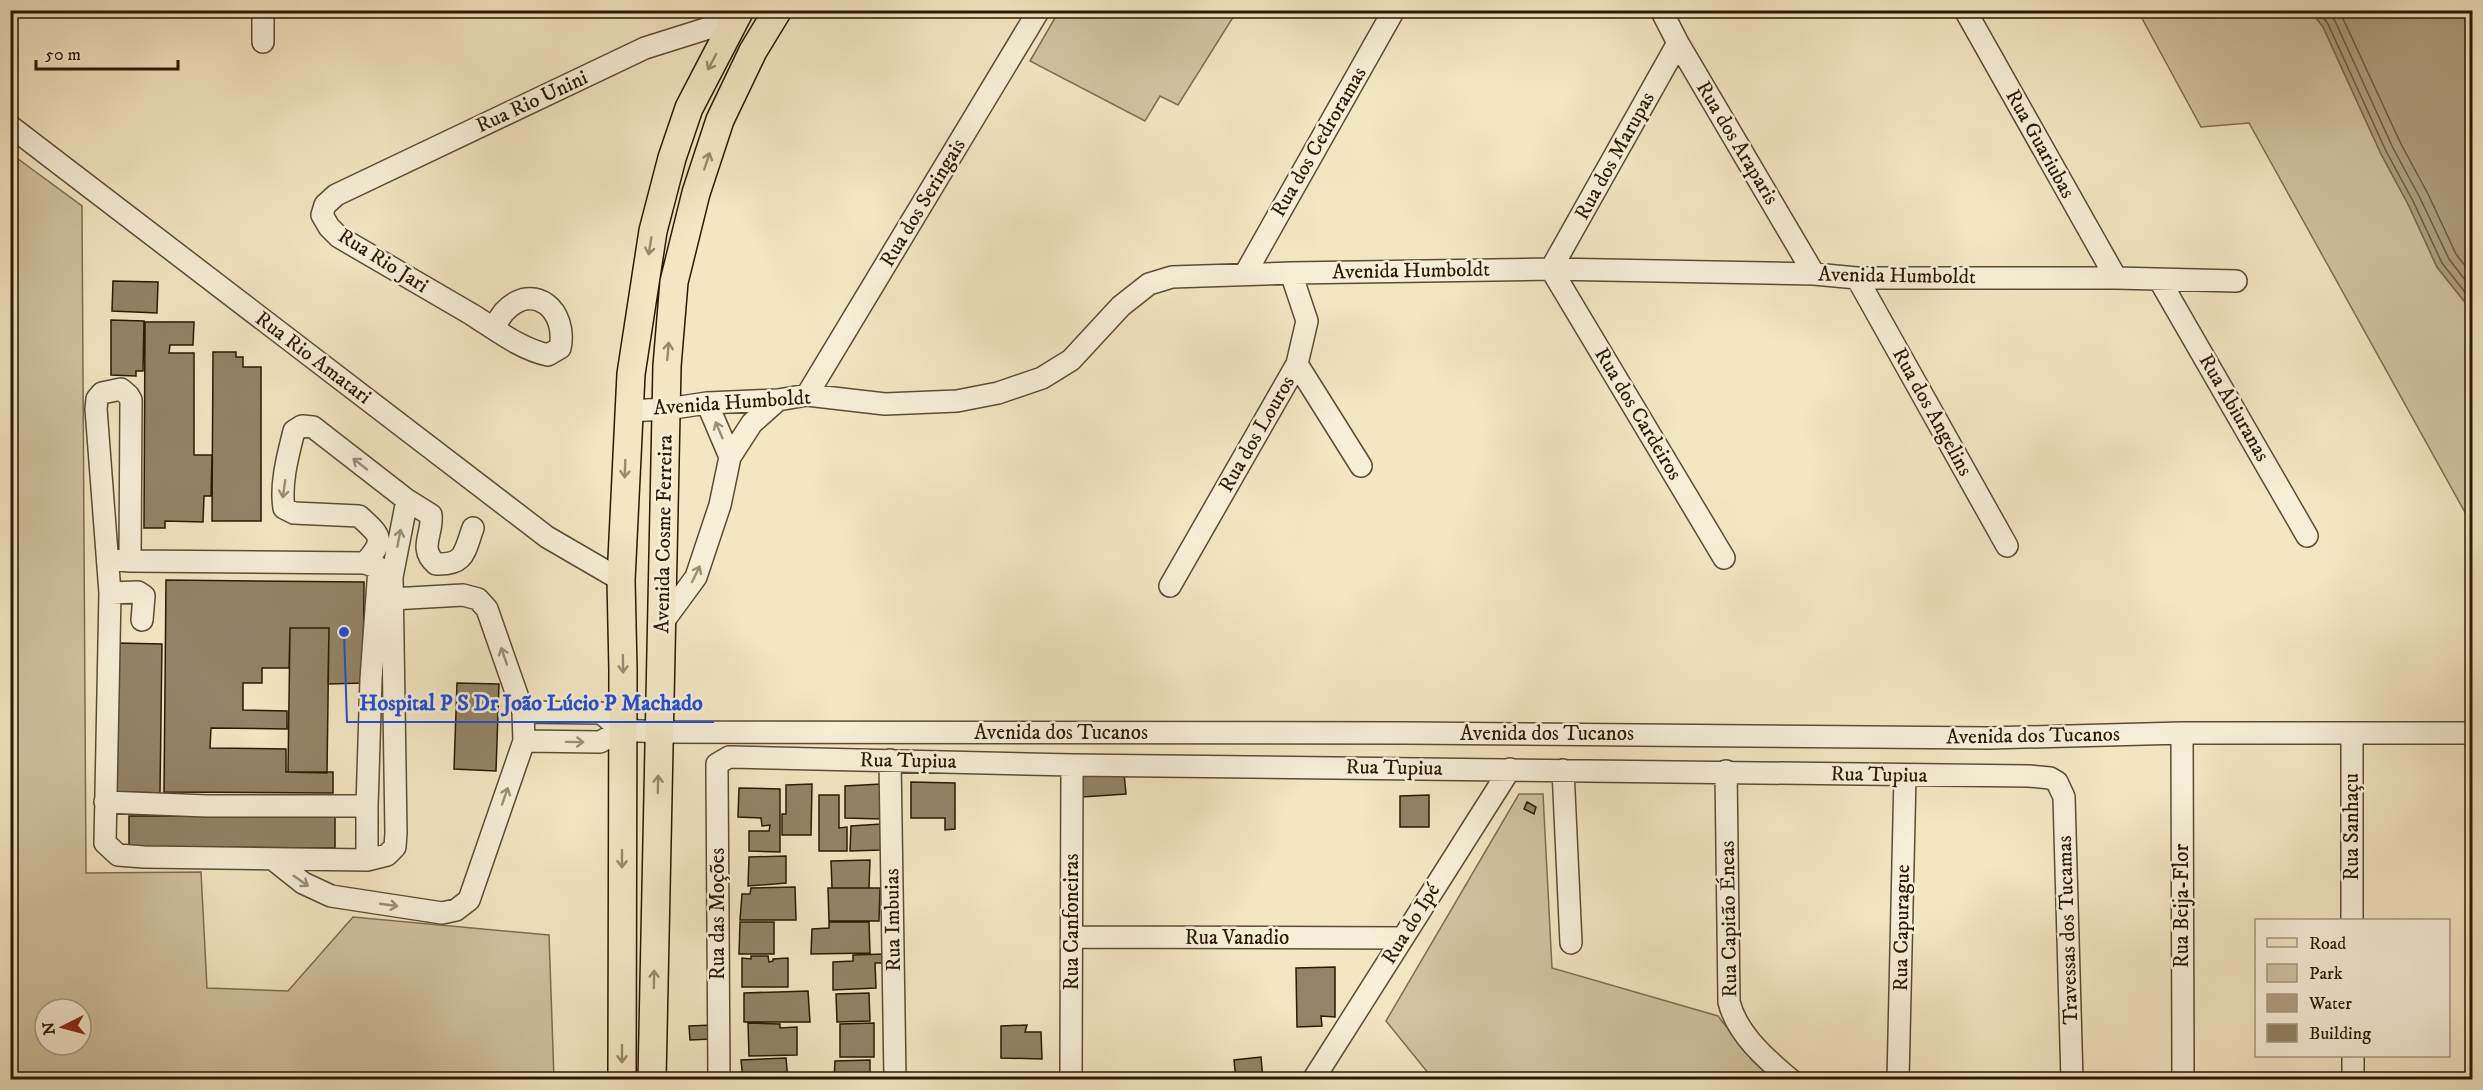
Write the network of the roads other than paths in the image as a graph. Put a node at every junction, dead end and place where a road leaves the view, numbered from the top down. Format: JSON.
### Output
{"nodes":[{"id":1,"x":263,"y":10,"type":"edge"},
{"id":2,"x":778,"y":10,"type":"edge"},
{"id":3,"x":1039,"y":10,"type":"edge"},
{"id":4,"x":1394,"y":10,"type":"edge"},
{"id":5,"x":1661,"y":10,"type":"edge"},
{"id":6,"x":1965,"y":10,"type":"edge"},
{"id":7,"x":737,"y":15,"type":"edge"},
{"id":8,"x":263,"y":42,"type":"dead end"},
{"id":9,"x":1678,"y":43,"type":"junction"},
{"id":10,"x":10,"y":126,"type":"edge"},
{"id":11,"x":336,"y":195,"type":"joint"},
{"id":12,"x":1551,"y":269,"type":"junction"},
{"id":13,"x":1291,"y":273,"type":"junction"},
{"id":14,"x":1245,"y":274,"type":"junction"},
{"id":15,"x":1814,"y":274,"type":"junction"},
{"id":16,"x":1857,"y":278,"type":"junction"},
{"id":17,"x":2116,"y":278,"type":"junction"},
{"id":18,"x":2160,"y":280,"type":"junction"},
{"id":19,"x":2236,"y":280,"type":"dead end"},
{"id":20,"x":493,"y":328,"type":"dead end"},
{"id":21,"x":1297,"y":364,"type":"junction"},
{"id":22,"x":807,"y":395,"type":"junction"},
{"id":23,"x":778,"y":400,"type":"junction"},
{"id":24,"x":707,"y":403,"type":"junction"},
{"id":25,"x":667,"y":409,"type":"junction"},
{"id":26,"x":627,"y":411,"type":"junction"},
{"id":27,"x":730,"y":457,"type":"junction"},
{"id":28,"x":1361,"y":466,"type":"dead end"},
{"id":29,"x":130,"y":481,"type":"junction"},
{"id":30,"x":101,"y":482,"type":"junction"},
{"id":31,"x":407,"y":500,"type":"junction"},
{"id":32,"x":473,"y":528,"type":"dead end"},
{"id":33,"x":2307,"y":536,"type":"dead end"},
{"id":34,"x":2007,"y":546,"type":"dead end"},
{"id":35,"x":1724,"y":558,"type":"dead end"},
{"id":36,"x":108,"y":559,"type":"junction"},
{"id":37,"x":130,"y":561,"type":"junction"},
{"id":38,"x":378,"y":569,"type":"junction"},
{"id":39,"x":621,"y":580,"type":"junction"},
{"id":40,"x":1170,"y":586,"type":"dead end"},
{"id":41,"x":110,"y":593,"type":"junction"},
{"id":42,"x":392,"y":599,"type":"junction"},
{"id":43,"x":142,"y":620,"type":"dead end"},
{"id":44,"x":663,"y":622,"type":"junction"},
{"id":45,"x":523,"y":712,"type":"junction"},
{"id":46,"x":622,"y":730,"type":"junction"},
{"id":47,"x":659,"y":732,"type":"junction"},
{"id":48,"x":2182,"y":733,"type":"junction"},
{"id":49,"x":2352,"y":733,"type":"junction"},
{"id":50,"x":2472,"y":733,"type":"edge"},
{"id":51,"x":524,"y":741,"type":"junction"},
{"id":52,"x":729,"y":756,"type":"joint"},
{"id":53,"x":890,"y":760,"type":"junction"},
{"id":54,"x":1072,"y":765,"type":"junction"},
{"id":55,"x":1510,"y":769,"type":"junction"},
{"id":56,"x":1563,"y":770,"type":"junction"},
{"id":57,"x":1726,"y":771,"type":"junction"},
{"id":58,"x":1905,"y":776,"type":"junction"},
{"id":59,"x":2057,"y":782,"type":"joint"},
{"id":60,"x":105,"y":802,"type":"junction"},
{"id":61,"x":367,"y":806,"type":"junction"},
{"id":62,"x":274,"y":860,"type":"junction"},
{"id":63,"x":367,"y":860,"type":"junction"},
{"id":64,"x":2352,"y":919,"type":"edge"},
{"id":65,"x":1072,"y":937,"type":"junction"},
{"id":66,"x":1402,"y":938,"type":"junction"},
{"id":67,"x":1571,"y":943,"type":"dead end"},
{"id":68,"x":2353,"y":1057,"type":"edge"},
{"id":69,"x":622,"y":1080,"type":"edge"},
{"id":70,"x":652,"y":1080,"type":"edge"},
{"id":71,"x":719,"y":1080,"type":"edge"},
{"id":72,"x":895,"y":1080,"type":"edge"},
{"id":73,"x":1071,"y":1080,"type":"edge"},
{"id":74,"x":1313,"y":1080,"type":"edge"},
{"id":75,"x":1791,"y":1080,"type":"edge"},
{"id":76,"x":1898,"y":1080,"type":"edge"},
{"id":77,"x":2072,"y":1080,"type":"edge"},
{"id":78,"x":2183,"y":1080,"type":"edge"},
{"id":79,"x":2353,"y":1080,"type":"edge"}],
"edges":[{"from":1,"to":8,"type":"street"},
{"from":25,"to":2,"type":"main road","name":"Avenida Cosme Ferreira","one_way":true},
{"from":3,"to":22,"type":"street","name":"Rua dos Seringais"},
{"from":4,"to":14,"type":"street","name":"Rua dos Cedroramas"},
{"from":5,"to":9,"type":"street","name":"Rua dos Araparis"},
{"from":6,"to":17,"type":"street","name":"Rua Guariubas"},
{"from":7,"to":11,"type":"street","name":"Rua Rio Unini"},
{"from":7,"to":26,"type":"main road","name":"Avenida Cosme Ferreira","one_way":true},
{"from":9,"to":12,"type":"street","name":"Rua dos Marupas"},
{"from":9,"to":15,"type":"street","name":"Rua dos Araparis"},
{"from":10,"to":39,"type":"street","name":"Rua Rio Amatari"},
{"from":11,"to":20,"type":"street","name":"Rua Rio Jari"},
{"from":12,"to":13,"type":"street","name":"Avenida Humboldt"},
{"from":12,"to":15,"type":"street","name":"Avenida Humboldt"},
{"from":12,"to":35,"type":"street","name":"Rua dos Cardeiros"},
{"from":13,"to":14,"type":"street","name":"Avenida Humboldt"},
{"from":13,"to":21,"type":"street","name":"Rua dos Louros"},
{"from":14,"to":22,"type":"street","name":"Avenida Humboldt"},
{"from":15,"to":16,"type":"street","name":"Avenida Humboldt"},
{"from":16,"to":17,"type":"street","name":"Avenida Humboldt"},
{"from":16,"to":34,"type":"street","name":"Rua dos Angelins"},
{"from":17,"to":18,"type":"street","name":"Avenida Humboldt"},
{"from":18,"to":19,"type":"street","name":"Avenida Humboldt"},
{"from":18,"to":33,"type":"street","name":"Rua Abiuranas"},
{"from":21,"to":28,"type":"street"},
{"from":21,"to":40,"type":"street","name":"Rua dos Louros"},
{"from":22,"to":23,"type":"street","name":"Avenida Humboldt"},
{"from":23,"to":24,"type":"street","name":"Avenida Humboldt"},
{"from":23,"to":27,"type":"street"},
{"from":24,"to":25,"type":"street","name":"Avenida Humboldt"},
{"from":27,"to":24,"type":"street","one_way":true},
{"from":25,"to":26,"type":"street","name":"Avenida Humboldt"},
{"from":25,"to":44,"type":"main road","name":"Avenida Cosme Ferreira"},
{"from":26,"to":39,"type":"main road","name":"Avenida Cosme Ferreira","one_way":true},
{"from":44,"to":27,"type":"street","one_way":true},
{"from":29,"to":30,"type":"street"},
{"from":29,"to":30,"type":"street"},
{"from":29,"to":37,"type":"street"},
{"from":30,"to":36,"type":"street"},
{"from":31,"to":32,"type":"street"},
{"from":38,"to":31,"type":"street","one_way":true},
{"from":31,"to":38,"type":"street","one_way":true},
{"from":36,"to":37,"type":"street"},
{"from":36,"to":41,"type":"street"},
{"from":37,"to":38,"type":"street"},
{"from":38,"to":42,"type":"street"},
{"from":38,"to":61,"type":"street"},
{"from":39,"to":46,"type":"main road","name":"Avenida Cosme Ferreira","one_way":true},
{"from":41,"to":43,"type":"street"},
{"from":41,"to":60,"type":"street"},
{"from":45,"to":42,"type":"street","one_way":true},
{"from":42,"to":63,"type":"street"},
{"from":44,"to":47,"type":"main road","name":"Avenida Cosme Ferreira"},
{"from":45,"to":46,"type":"street"},
{"from":45,"to":51,"type":"street"},
{"from":46,"to":47,"type":"street","name":"Avenida dos Tucanos"},
{"from":51,"to":46,"type":"street","one_way":true},
{"from":46,"to":69,"type":"main road","name":"Avenida Cosme Ferreira","one_way":true},
{"from":47,"to":48,"type":"street","name":"Avenida dos Tucanos"},
{"from":70,"to":47,"type":"main road","name":"Avenida Cosme Ferreira","one_way":true},
{"from":48,"to":49,"type":"street","name":"Avenida dos Tucanos"},
{"from":48,"to":78,"type":"street","name":"Rua Beija-Flor"},
{"from":49,"to":50,"type":"street","name":"Avenida dos Tucanos"},
{"from":49,"to":64,"type":"street","name":"Rua Sanhaçu"},
{"from":62,"to":51,"type":"street","one_way":true},
{"from":52,"to":53,"type":"street","name":"Rua Tupiua"},
{"from":52,"to":71,"type":"street","name":"Rua das Moções"},
{"from":53,"to":54,"type":"street","name":"Rua Tupiua"},
{"from":53,"to":72,"type":"street","name":"Rua Imbuias"},
{"from":54,"to":55,"type":"street","name":"Rua Tupiua"},
{"from":54,"to":65,"type":"street","name":"Rua Canfoneiras"},
{"from":55,"to":56,"type":"street","name":"Rua Tupiua"},
{"from":55,"to":66,"type":"street","name":"Rua do Ipé"},
{"from":56,"to":57,"type":"street","name":"Rua Tupiua"},
{"from":56,"to":67,"type":"street"},
{"from":57,"to":58,"type":"street","name":"Rua Tupiua"},
{"from":57,"to":75,"type":"street","name":"Rua Capitão Éneas"},
{"from":58,"to":59,"type":"street","name":"Rua Tupiua"},
{"from":58,"to":76,"type":"street","name":"Rua Capurague"},
{"from":59,"to":77,"type":"street","name":"Travessas dos Tucamas"},
{"from":60,"to":61,"type":"street"},
{"from":60,"to":62,"type":"street"},
{"from":61,"to":63,"type":"street"},
{"from":62,"to":63,"type":"street"},
{"from":65,"to":66,"type":"street","name":"Rua Vanadio"},
{"from":65,"to":73,"type":"street","name":"Rua Canfoneiras"},
{"from":66,"to":74,"type":"street","name":"Rua do Ipé"},
{"from":68,"to":79,"type":"street"}]}
